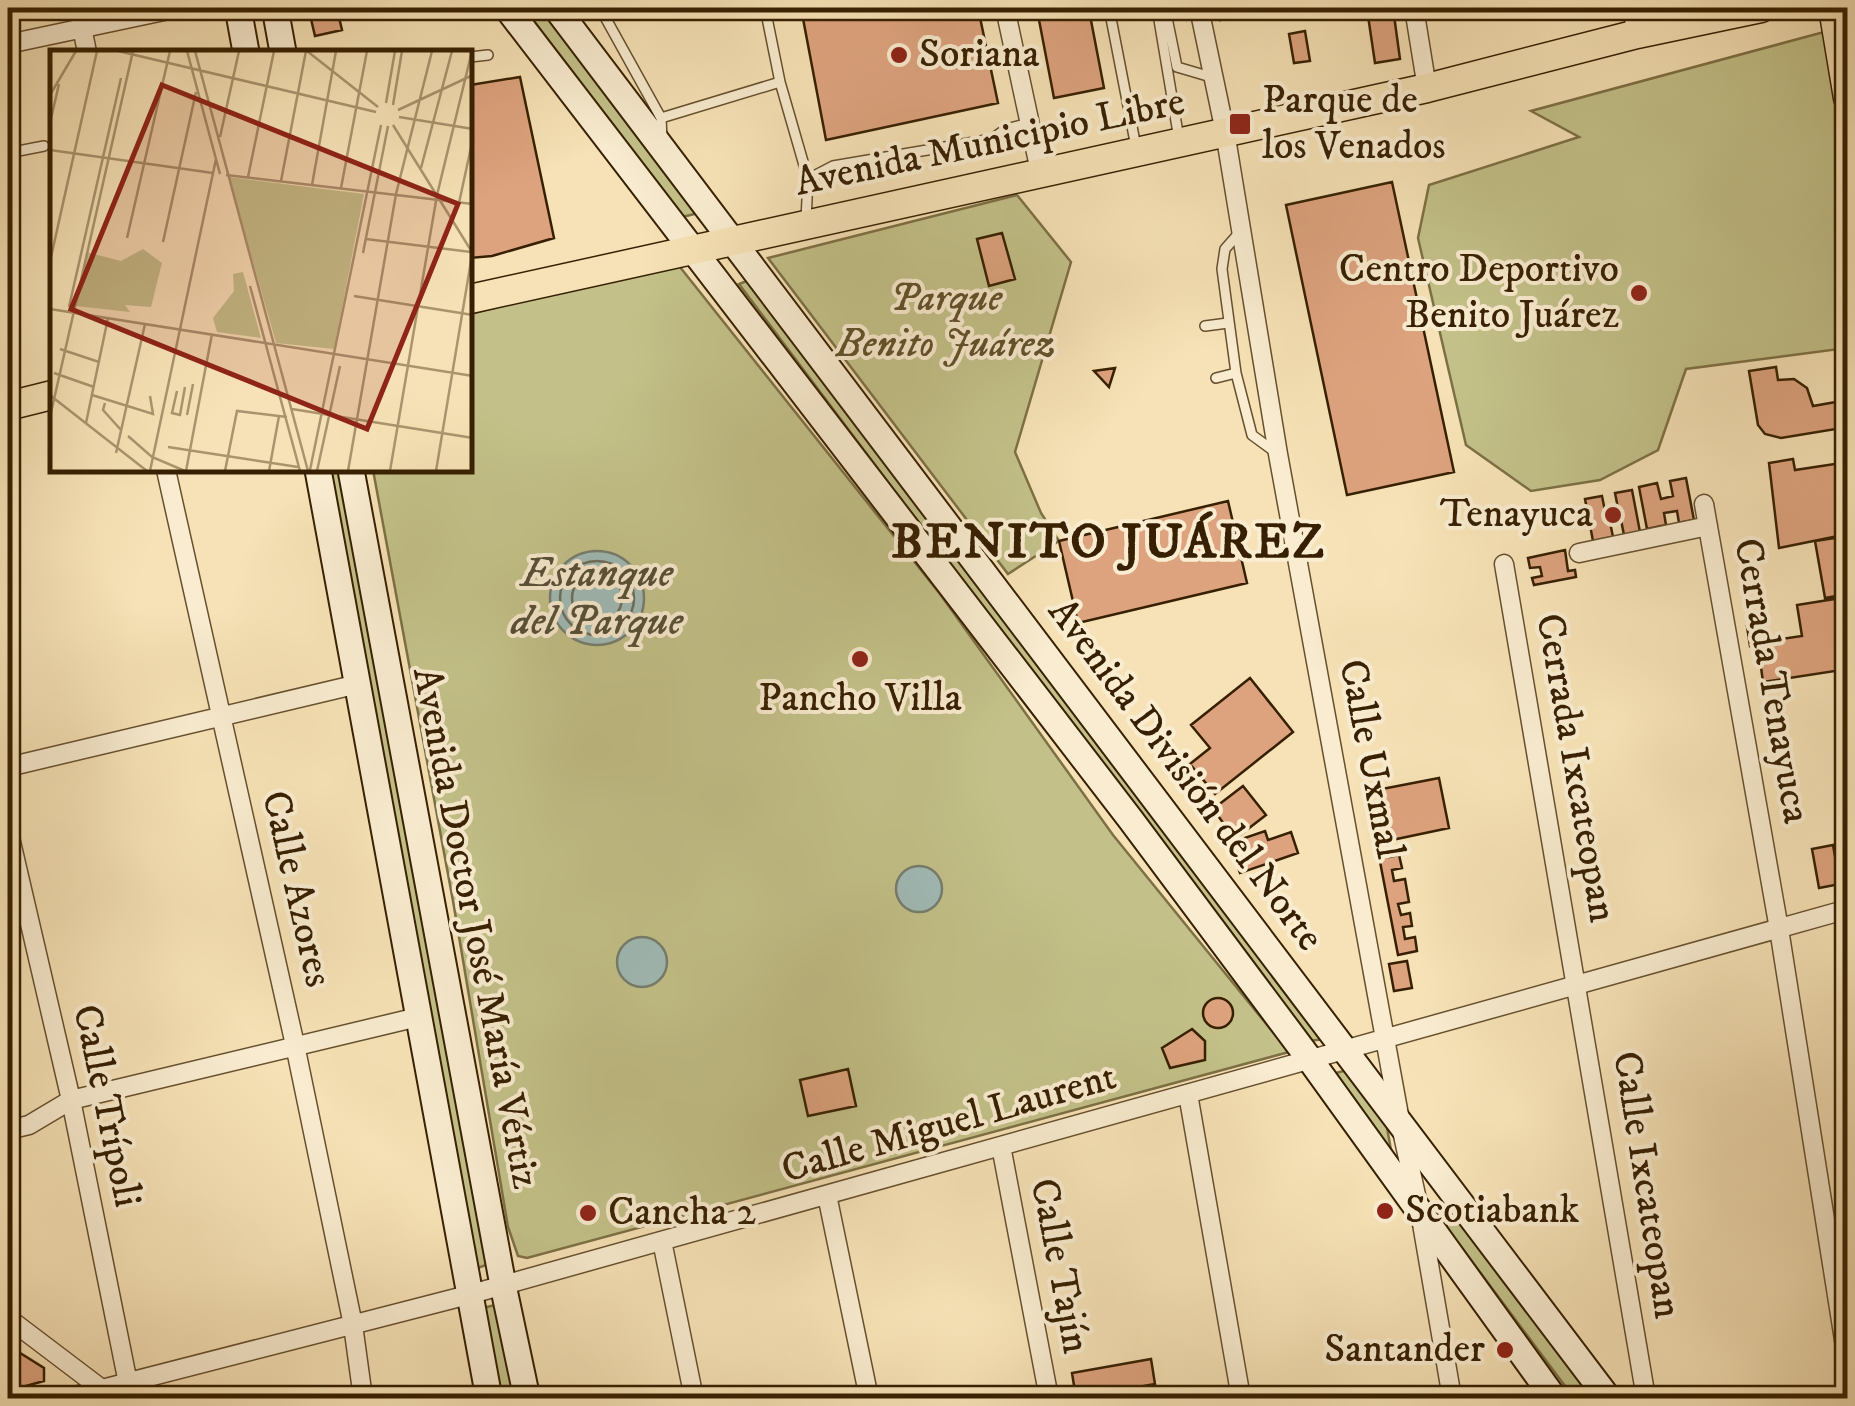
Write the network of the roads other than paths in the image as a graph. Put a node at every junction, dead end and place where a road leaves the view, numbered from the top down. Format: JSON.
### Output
{"nodes":[{"id":1,"x":78,"y":8,"type":"edge"},
{"id":2,"x":178,"y":8,"type":"edge"},
{"id":3,"x":238,"y":8,"type":"edge"},
{"id":4,"x":274,"y":8,"type":"edge"},
{"id":5,"x":354,"y":8,"type":"edge"},
{"id":6,"x":408,"y":8,"type":"edge"},
{"id":7,"x":507,"y":8,"type":"edge"},
{"id":8,"x":556,"y":8,"type":"edge"},
{"id":9,"x":600,"y":8,"type":"edge"},
{"id":10,"x":765,"y":8,"type":"edge"},
{"id":11,"x":1005,"y":8,"type":"edge"},
{"id":12,"x":1108,"y":8,"type":"edge"},
{"id":13,"x":1157,"y":8,"type":"edge"},
{"id":14,"x":1166,"y":8,"type":"edge"},
{"id":15,"x":1199,"y":8,"type":"edge"},
{"id":16,"x":1414,"y":8,"type":"edge"},
{"id":17,"x":1760,"y":8,"type":"edge"},
{"id":18,"x":1833,"y":8,"type":"edge"},
{"id":19,"x":1843,"y":8,"type":"edge"},
{"id":20,"x":1634,"y":21,"type":"edge"},
{"id":21,"x":83,"y":28,"type":"junction"},
{"id":22,"x":8,"y":44,"type":"edge"},
{"id":23,"x":87,"y":50,"type":"edge"},
{"id":24,"x":246,"y":50,"type":"edge"},
{"id":25,"x":283,"y":50,"type":"edge"},
{"id":26,"x":488,"y":55,"type":"dead end"},
{"id":27,"x":472,"y":58,"type":"edge"},
{"id":28,"x":1848,"y":58,"type":"edge"},
{"id":29,"x":1172,"y":70,"type":"junction"},
{"id":30,"x":1211,"y":77,"type":"junction"},
{"id":31,"x":780,"y":82,"type":"junction"},
{"id":32,"x":1427,"y":88,"type":"junction"},
{"id":33,"x":1848,"y":98,"type":"edge"},
{"id":34,"x":661,"y":118,"type":"junction"},
{"id":35,"x":1031,"y":130,"type":"junction"},
{"id":36,"x":1225,"y":132,"type":"junction"},
{"id":37,"x":1179,"y":142,"type":"junction"},
{"id":38,"x":44,"y":146,"type":"dead end"},
{"id":39,"x":660,"y":146,"type":"junction"},
{"id":40,"x":1137,"y":151,"type":"junction"},
{"id":41,"x":8,"y":153,"type":"edge"},
{"id":42,"x":1040,"y":172,"type":"junction"},
{"id":43,"x":808,"y":179,"type":"junction"},
{"id":44,"x":805,"y":224,"type":"junction"},
{"id":45,"x":1242,"y":230,"type":"junction"},
{"id":46,"x":733,"y":240,"type":"junction"},
{"id":47,"x":692,"y":249,"type":"junction"},
{"id":48,"x":472,"y":299,"type":"edge"},
{"id":49,"x":1228,"y":323,"type":"junction"},
{"id":50,"x":1205,"y":326,"type":"dead end"},
{"id":51,"x":1236,"y":373,"type":"junction"},
{"id":52,"x":1216,"y":378,"type":"dead end"},
{"id":53,"x":50,"y":396,"type":"edge"},
{"id":54,"x":8,"y":406,"type":"edge"},
{"id":55,"x":1278,"y":454,"type":"junction"},
{"id":56,"x":166,"y":472,"type":"edge"},
{"id":57,"x":318,"y":472,"type":"edge"},
{"id":58,"x":352,"y":472,"type":"edge"},
{"id":59,"x":1704,"y":504,"type":"dead end"},
{"id":60,"x":1708,"y":526,"type":"junction"},
{"id":61,"x":1578,"y":553,"type":"dead end"},
{"id":62,"x":1504,"y":564,"type":"dead end"},
{"id":63,"x":358,"y":684,"type":"junction"},
{"id":64,"x":220,"y":715,"type":"junction"},
{"id":65,"x":8,"y":766,"type":"edge"},
{"id":66,"x":8,"y":829,"type":"edge"},
{"id":67,"x":1848,"y":910,"type":"edge"},
{"id":68,"x":1779,"y":929,"type":"junction"},
{"id":69,"x":1578,"y":984,"type":"junction"},
{"id":70,"x":418,"y":1017,"type":"junction"},
{"id":71,"x":1386,"y":1038,"type":"junction"},
{"id":72,"x":296,"y":1045,"type":"junction"},
{"id":73,"x":1345,"y":1050,"type":"junction"},
{"id":74,"x":1311,"y":1060,"type":"junction"},
{"id":75,"x":1188,"y":1094,"type":"junction"},
{"id":76,"x":71,"y":1100,"type":"junction"},
{"id":77,"x":1401,"y":1126,"type":"junction"},
{"id":78,"x":8,"y":1130,"type":"edge"},
{"id":79,"x":1001,"y":1146,"type":"junction"},
{"id":80,"x":826,"y":1195,"type":"junction"},
{"id":81,"x":1421,"y":1218,"type":"junction"},
{"id":82,"x":662,"y":1241,"type":"junction"},
{"id":83,"x":502,"y":1284,"type":"junction"},
{"id":84,"x":468,"y":1294,"type":"junction"},
{"id":85,"x":8,"y":1318,"type":"edge"},
{"id":86,"x":353,"y":1325,"type":"junction"},
{"id":87,"x":1848,"y":1366,"type":"edge"},
{"id":88,"x":130,"y":1391,"type":"edge"},
{"id":89,"x":109,"y":1394,"type":"edge"},
{"id":90,"x":68,"y":1398,"type":"edge"},
{"id":91,"x":363,"y":1398,"type":"edge"},
{"id":92,"x":489,"y":1398,"type":"edge"},
{"id":93,"x":528,"y":1398,"type":"edge"},
{"id":94,"x":694,"y":1398,"type":"edge"},
{"id":95,"x":868,"y":1398,"type":"edge"},
{"id":96,"x":1049,"y":1398,"type":"edge"},
{"id":97,"x":1241,"y":1398,"type":"edge"},
{"id":98,"x":1452,"y":1398,"type":"edge"},
{"id":99,"x":1554,"y":1398,"type":"edge"},
{"id":100,"x":1608,"y":1398,"type":"edge"},
{"id":101,"x":1646,"y":1398,"type":"edge"}],
"edges":[{"from":1,"to":21,"type":"street"},
{"from":2,"to":21,"type":"street"},
{"from":3,"to":24,"type":"main road"},
{"from":4,"to":25,"type":"main road"},
{"from":5,"to":6,"type":"lane"},
{"from":7,"to":47,"type":"main road","name":"Avenida División del Norte"},
{"from":8,"to":39,"type":"main road","name":"Avenida División del Norte"},
{"from":9,"to":34,"type":"lane"},
{"from":10,"to":31,"type":"lane"},
{"from":11,"to":35,"type":"street"},
{"from":12,"to":40,"type":"lane"},
{"from":13,"to":29,"type":"lane"},
{"from":14,"to":29,"type":"lane"},
{"from":15,"to":30,"type":"street","name":"Calle Uxmal"},
{"from":16,"to":32,"type":"street"},
{"from":17,"to":20,"type":"main road","name":"Avenida Municipio Libre"},
{"from":18,"to":33,"type":"main road"},
{"from":19,"to":28,"type":"lane"},
{"from":20,"to":32,"type":"main road","name":"Avenida Municipio Libre"},
{"from":21,"to":22,"type":"street"},
{"from":21,"to":23,"type":"street"},
{"from":26,"to":27,"type":"lane"},
{"from":29,"to":30,"type":"lane"},
{"from":29,"to":37,"type":"lane"},
{"from":30,"to":36,"type":"street","name":"Calle Uxmal"},
{"from":31,"to":34,"type":"lane"},
{"from":31,"to":43,"type":"lane"},
{"from":32,"to":36,"type":"main road","name":"Avenida Municipio Libre"},
{"from":34,"to":39,"type":"lane"},
{"from":35,"to":42,"type":"street"},
{"from":35,"to":43,"type":"lane"},
{"from":36,"to":37,"type":"main road","name":"Avenida Municipio Libre"},
{"from":36,"to":45,"type":"street","name":"Calle Uxmal"},
{"from":37,"to":40,"type":"main road","name":"Avenida Municipio Libre"},
{"from":38,"to":41,"type":"lane"},
{"from":39,"to":46,"type":"main road","name":"Avenida División del Norte"},
{"from":40,"to":42,"type":"main road","name":"Avenida Municipio Libre"},
{"from":42,"to":44,"type":"main road","name":"Avenida Municipio Libre"},
{"from":43,"to":44,"type":"lane"},
{"from":44,"to":46,"type":"main road","name":"Avenida Municipio Libre"},
{"from":45,"to":49,"type":"lane"},
{"from":45,"to":55,"type":"street","name":"Calle Uxmal"},
{"from":46,"to":47,"type":"main road","name":"Avenida Municipio Libre"},
{"from":46,"to":73,"type":"main road","name":"Avenida División del Norte"},
{"from":47,"to":48,"type":"main road","name":"Avenida Municipio Libre"},
{"from":47,"to":74,"type":"main road","name":"Avenida División del Norte"},
{"from":49,"to":50,"type":"lane"},
{"from":49,"to":51,"type":"lane"},
{"from":51,"to":52,"type":"lane"},
{"from":51,"to":55,"type":"lane"},
{"from":53,"to":54,"type":"main road"},
{"from":55,"to":71,"type":"street","name":"Calle Uxmal"},
{"from":56,"to":64,"type":"street","name":"Calle Azores"},
{"from":57,"to":63,"type":"main road","name":"Avenida Doctor José María Vértiz"},
{"from":58,"to":83,"type":"main road","name":"Avenida Doctor José María Vértiz"},
{"from":59,"to":60,"type":"street","name":"Cerrada Tenayuca"},
{"from":60,"to":61,"type":"street"},
{"from":60,"to":68,"type":"street","name":"Cerrada Tenayuca"},
{"from":62,"to":69,"type":"street","name":"Cerrada Ixcateopan"},
{"from":63,"to":64,"type":"street"},
{"from":63,"to":70,"type":"main road","name":"Avenida Doctor José María Vértiz"},
{"from":64,"to":65,"type":"street"},
{"from":64,"to":72,"type":"street","name":"Calle Azores"},
{"from":66,"to":76,"type":"street","name":"Calle Trípoli"},
{"from":67,"to":68,"type":"street","name":"Calle Miguel Laurent"},
{"from":68,"to":69,"type":"street","name":"Calle Miguel Laurent"},
{"from":68,"to":87,"type":"street","name":"Cerrada Tenayuca"},
{"from":69,"to":71,"type":"street","name":"Calle Miguel Laurent"},
{"from":69,"to":101,"type":"street","name":"Calle Ixcateopan"},
{"from":70,"to":72,"type":"street"},
{"from":70,"to":84,"type":"main road","name":"Avenida Doctor José María Vértiz"},
{"from":71,"to":73,"type":"street","name":"Calle Miguel Laurent"},
{"from":71,"to":77,"type":"street","name":"Calle Uxmal"},
{"from":72,"to":76,"type":"street"},
{"from":72,"to":86,"type":"street","name":"Calle Azores"},
{"from":73,"to":74,"type":"street","name":"Calle Miguel Laurent"},
{"from":73,"to":77,"type":"main road","name":"Avenida División del Norte"},
{"from":74,"to":75,"type":"street","name":"Calle Miguel Laurent"},
{"from":74,"to":81,"type":"main road","name":"Avenida División del Norte"},
{"from":75,"to":79,"type":"street","name":"Calle Miguel Laurent"},
{"from":75,"to":97,"type":"street"},
{"from":76,"to":78,"type":"street"},
{"from":76,"to":88,"type":"street","name":"Calle Trípoli"},
{"from":77,"to":81,"type":"street","name":"Calle Uxmal"},
{"from":77,"to":100,"type":"main road","name":"Avenida División del Norte"},
{"from":79,"to":80,"type":"street","name":"Calle Miguel Laurent"},
{"from":79,"to":96,"type":"street","name":"Calle Tajín"},
{"from":80,"to":82,"type":"street","name":"Calle Miguel Laurent"},
{"from":80,"to":95,"type":"street"},
{"from":81,"to":98,"type":"street","name":"Calle Uxmal"},
{"from":81,"to":99,"type":"main road","name":"Avenida División del Norte"},
{"from":82,"to":83,"type":"street","name":"Calle Miguel Laurent"},
{"from":82,"to":94,"type":"street"},
{"from":83,"to":84,"type":"street","name":"Calle Miguel Laurent"},
{"from":83,"to":93,"type":"main road","name":"Avenida Doctor José María Vértiz"},
{"from":84,"to":86,"type":"street","name":"Calle Miguel Laurent"},
{"from":84,"to":92,"type":"main road","name":"Avenida Doctor José María Vértiz"},
{"from":85,"to":89,"type":"street"},
{"from":86,"to":88,"type":"street","name":"Calle Miguel Laurent"},
{"from":86,"to":91,"type":"street","name":"Calle Azores"},
{"from":88,"to":89,"type":"street","name":"Calle Miguel Laurent"},
{"from":89,"to":90,"type":"street","name":"Calle Miguel Laurent"}]}
